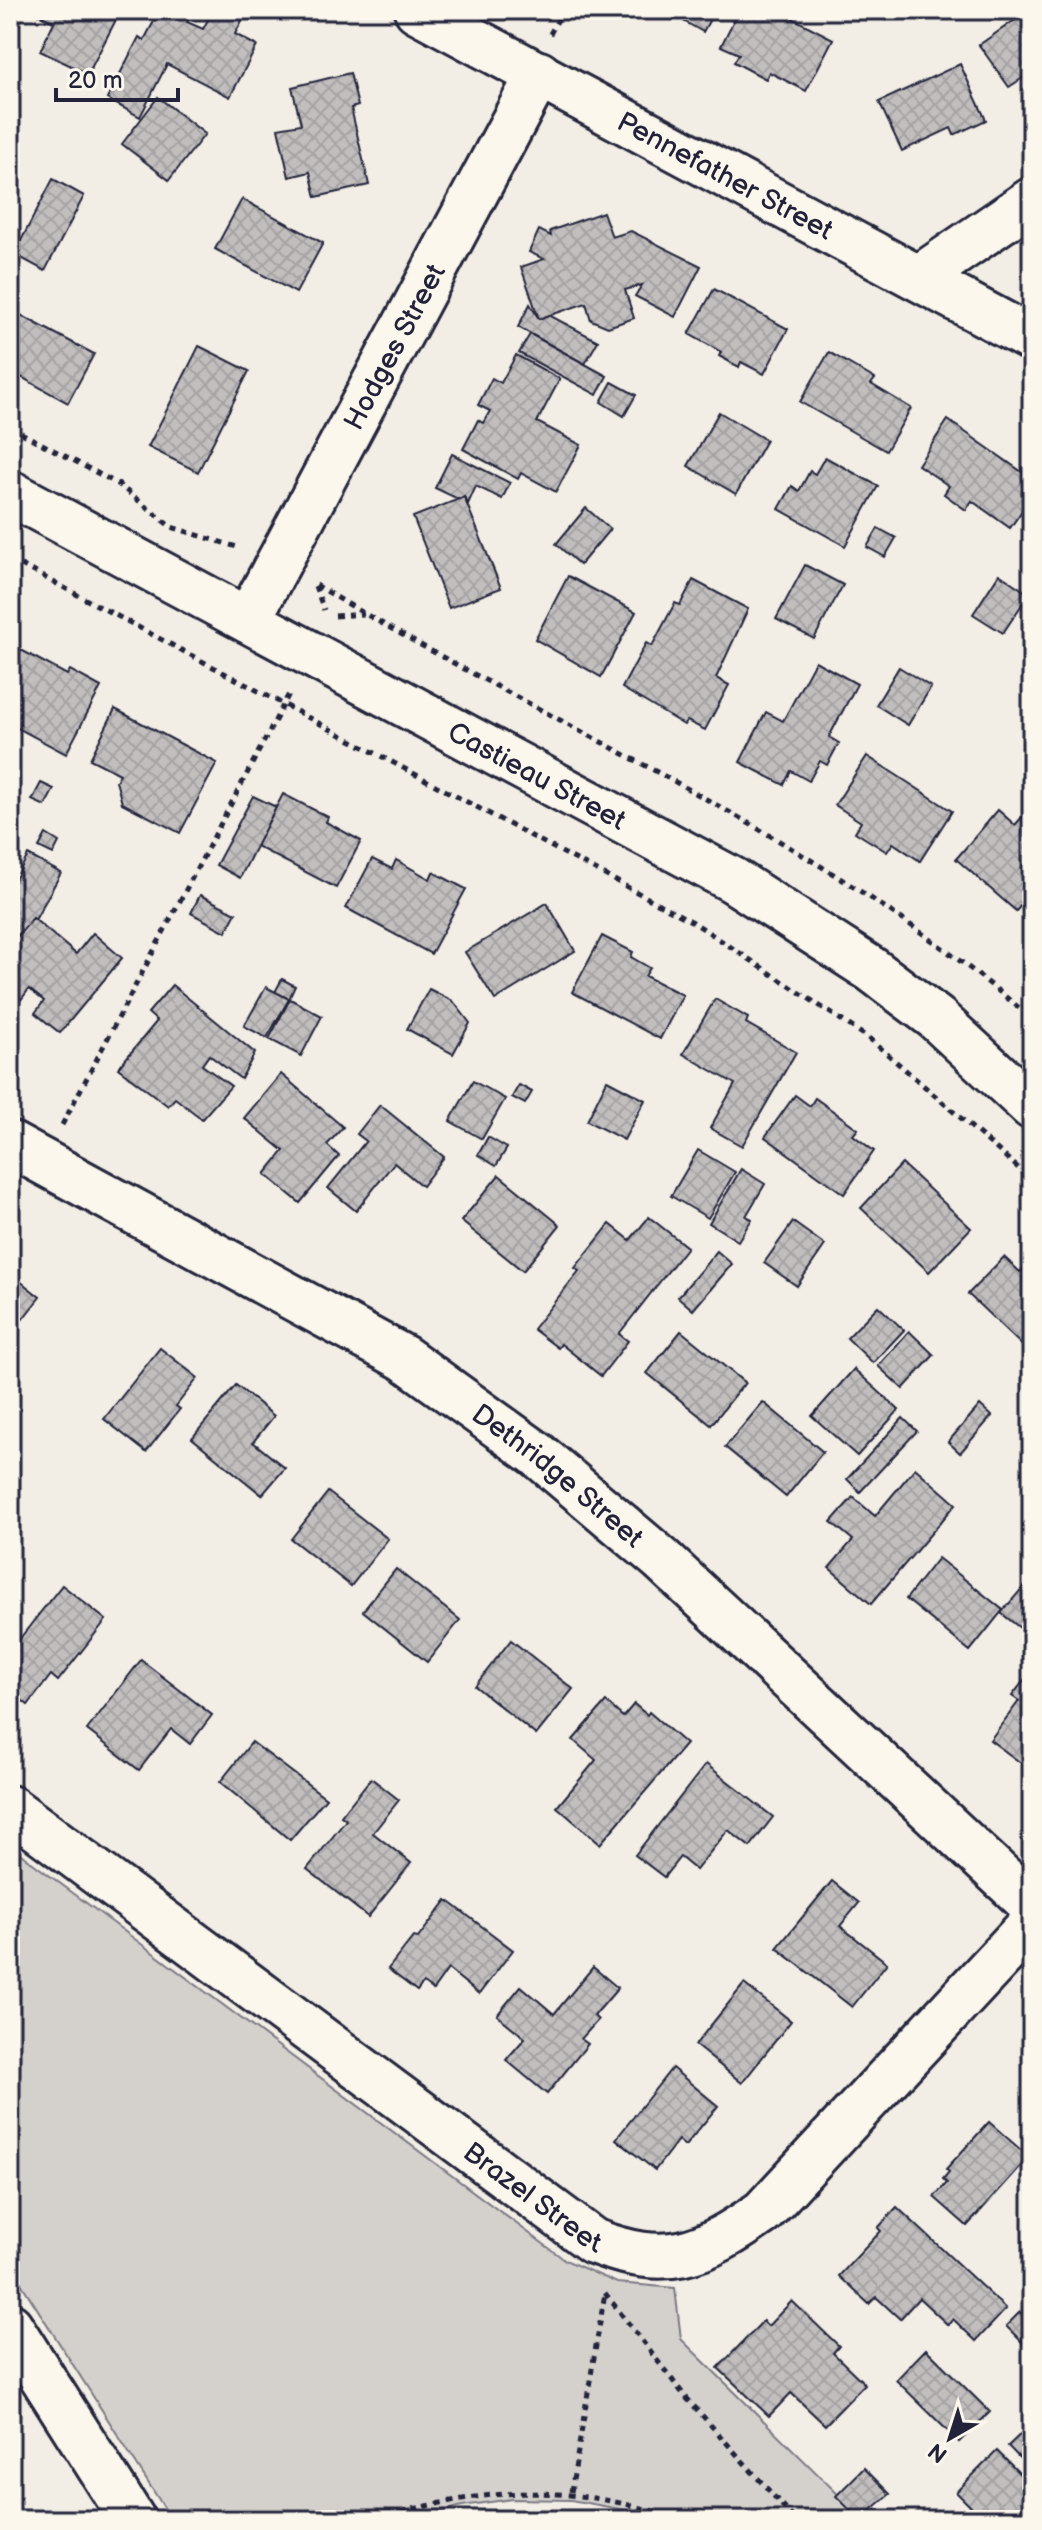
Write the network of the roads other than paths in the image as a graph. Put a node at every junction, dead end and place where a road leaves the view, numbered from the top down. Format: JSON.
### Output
{"nodes":[{"id":1,"x":417,"y":10,"type":"edge"},
{"id":2,"x":539,"y":74,"type":"junction"},
{"id":3,"x":1032,"y":200,"type":"edge"},
{"id":4,"x":920,"y":277,"type":"junction"},
{"id":5,"x":1032,"y":339,"type":"edge"},
{"id":6,"x":10,"y":493,"type":"edge"},
{"id":7,"x":248,"y":620,"type":"junction"},
{"id":8,"x":1032,"y":1107,"type":"edge"},
{"id":9,"x":26,"y":1153,"type":"edge"},
{"id":10,"x":10,"y":1808,"type":"edge"},
{"id":11,"x":1032,"y":1905,"type":"edge"},
{"id":12,"x":1032,"y":1923,"type":"edge"},
{"id":13,"x":10,"y":2326,"type":"edge"},
{"id":14,"x":133,"y":2520,"type":"edge"}],
"edges":[{"from":1,"to":2,"type":"street","name":"Pennefather Street"},
{"from":2,"to":4,"type":"street","name":"Pennefather Street"},
{"from":2,"to":7,"type":"street","name":"Hodges Street"},
{"from":3,"to":4,"type":"street"},
{"from":4,"to":5,"type":"street","name":"Pennefather Street"},
{"from":6,"to":7,"type":"street","name":"Castieau Street"},
{"from":7,"to":8,"type":"street","name":"Castieau Street"},
{"from":9,"to":11,"type":"street","name":"Dethridge Street"},
{"from":10,"to":12,"type":"street","name":"Brazel Street"},
{"from":13,"to":14,"type":"street"}]}
